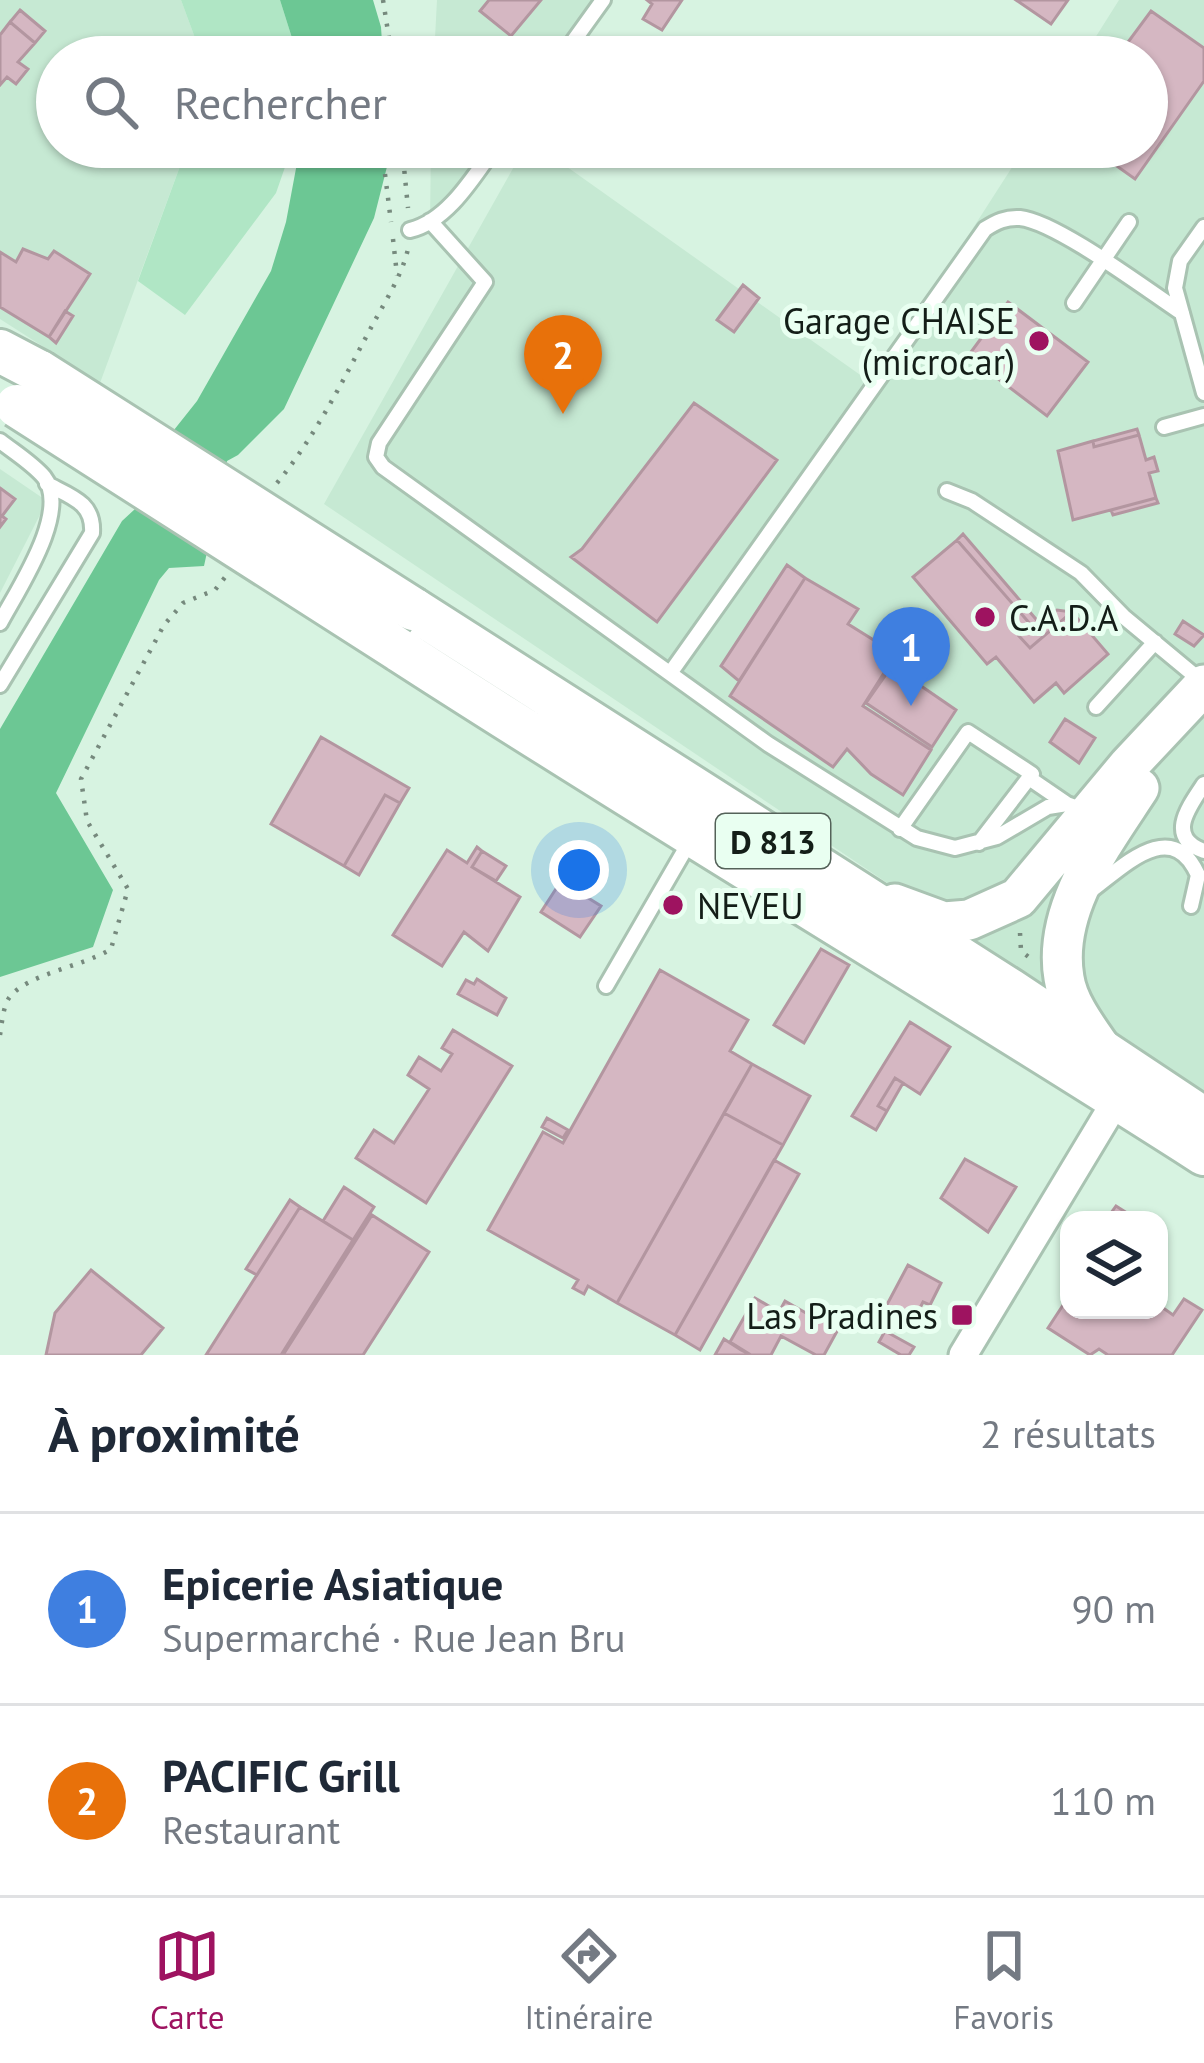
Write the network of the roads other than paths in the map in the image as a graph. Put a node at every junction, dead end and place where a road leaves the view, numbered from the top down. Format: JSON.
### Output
{"nodes":[{"id":1,"x":603,"y":0,"type":"edge"},
{"id":2,"x":577,"y":36,"type":"edge"},
{"id":3,"x":480,"y":168,"type":"edge"},
{"id":4,"x":430,"y":221,"type":"junction"},
{"id":5,"x":1129,"y":223,"type":"dead end"},
{"id":6,"x":1204,"y":227,"type":"edge"},
{"id":7,"x":410,"y":230,"type":"road end"},
{"id":8,"x":1100,"y":260,"type":"junction"},
{"id":9,"x":1074,"y":303,"type":"dead end"},
{"id":10,"x":1182,"y":313,"type":"junction"},
{"id":11,"x":0,"y":351,"type":"edge"},
{"id":12,"x":1202,"y":372,"type":"edge"},
{"id":13,"x":1204,"y":393,"type":"edge"},
{"id":14,"x":14,"y":404,"type":"edge"},
{"id":15,"x":1204,"y":416,"type":"edge"},
{"id":16,"x":1164,"y":427,"type":"dead end"},
{"id":17,"x":45,"y":479,"type":"junction"},
{"id":18,"x":946,"y":491,"type":"dead end"},
{"id":19,"x":0,"y":623,"type":"edge"},
{"id":20,"x":1154,"y":643,"type":"junction"},
{"id":21,"x":671,"y":672,"type":"junction"},
{"id":22,"x":1204,"y":684,"type":"edge"},
{"id":23,"x":0,"y":686,"type":"edge"},
{"id":24,"x":1096,"y":707,"type":"dead end"},
{"id":25,"x":1158,"y":738,"type":"junction"},
{"id":26,"x":1029,"y":778,"type":"junction"},
{"id":27,"x":1204,"y":784,"type":"edge"},
{"id":28,"x":1079,"y":808,"type":"junction"},
{"id":29,"x":900,"y":829,"type":"junction"},
{"id":30,"x":693,"y":836,"type":"junction"},
{"id":31,"x":979,"y":843,"type":"junction"},
{"id":32,"x":1204,"y":851,"type":"edge"},
{"id":33,"x":806,"y":862,"type":"junction"},
{"id":34,"x":1204,"y":893,"type":"edge"},
{"id":35,"x":1018,"y":898,"type":"junction"},
{"id":36,"x":1073,"y":900,"type":"junction"},
{"id":37,"x":852,"y":931,"type":"junction"},
{"id":38,"x":605,"y":986,"type":"dead end"},
{"id":39,"x":997,"y":987,"type":"junction"},
{"id":40,"x":1046,"y":1052,"type":"junction"},
{"id":41,"x":1118,"y":1074,"type":"junction"},
{"id":42,"x":1204,"y":1119,"type":"edge"},
{"id":43,"x":1204,"y":1154,"type":"edge"},
{"id":44,"x":963,"y":1355,"type":"edge"}],
"edges":[{"from":1,"to":2,"type":"lane"},
{"from":3,"to":4,"type":"lane"},
{"from":4,"to":7,"type":"lane"},
{"from":4,"to":21,"type":"lane"},
{"from":5,"to":8,"type":"lane"},
{"from":6,"to":10,"type":"lane"},
{"from":8,"to":9,"type":"lane"},
{"from":8,"to":10,"type":"lane"},
{"from":8,"to":21,"type":"lane"},
{"from":10,"to":12,"type":"lane"},
{"from":11,"to":14,"type":"main road","number":"D 813"},
{"from":12,"to":13,"type":"lane"},
{"from":14,"to":17,"type":"lane"},
{"from":14,"to":30,"type":"main road","number":"D 813","bridge":true},
{"from":14,"to":33,"type":"main road","number":"D 813","bridge":true},
{"from":15,"to":16,"type":"lane"},
{"from":17,"to":19,"type":"lane"},
{"from":17,"to":23,"type":"lane"},
{"from":18,"to":20,"type":"lane"},
{"from":20,"to":22,"type":"lane"},
{"from":20,"to":24,"type":"lane"},
{"from":21,"to":29,"type":"lane"},
{"from":22,"to":25,"type":"street"},
{"from":25,"to":28,"type":"street"},
{"from":25,"to":36,"type":"street"},
{"from":26,"to":28,"type":"lane"},
{"from":26,"to":29,"type":"lane"},
{"from":26,"to":31,"type":"lane"},
{"from":27,"to":32,"type":"lane"},
{"from":28,"to":31,"type":"lane"},
{"from":28,"to":35,"type":"street"},
{"from":29,"to":31,"type":"lane"},
{"from":30,"to":37,"type":"main road","number":"D 813"},
{"from":30,"to":38,"type":"lane"},
{"from":33,"to":35,"type":"street"},
{"from":33,"to":39,"type":"main road","number":"D 813"},
{"from":34,"to":36,"type":"lane"},
{"from":35,"to":39,"type":"street"},
{"from":36,"to":39,"type":"street"},
{"from":36,"to":41,"type":"street"},
{"from":37,"to":39,"type":"street"},
{"from":37,"to":40,"type":"main road","number":"D 813"},
{"from":39,"to":40,"type":"street"},
{"from":39,"to":41,"type":"main road","number":"D 813"},
{"from":40,"to":41,"type":"main road","number":"D 813"},
{"from":41,"to":42,"type":"main road","number":"D 813"},
{"from":41,"to":43,"type":"main road","number":"D 813"},
{"from":41,"to":44,"type":"street"}]}
